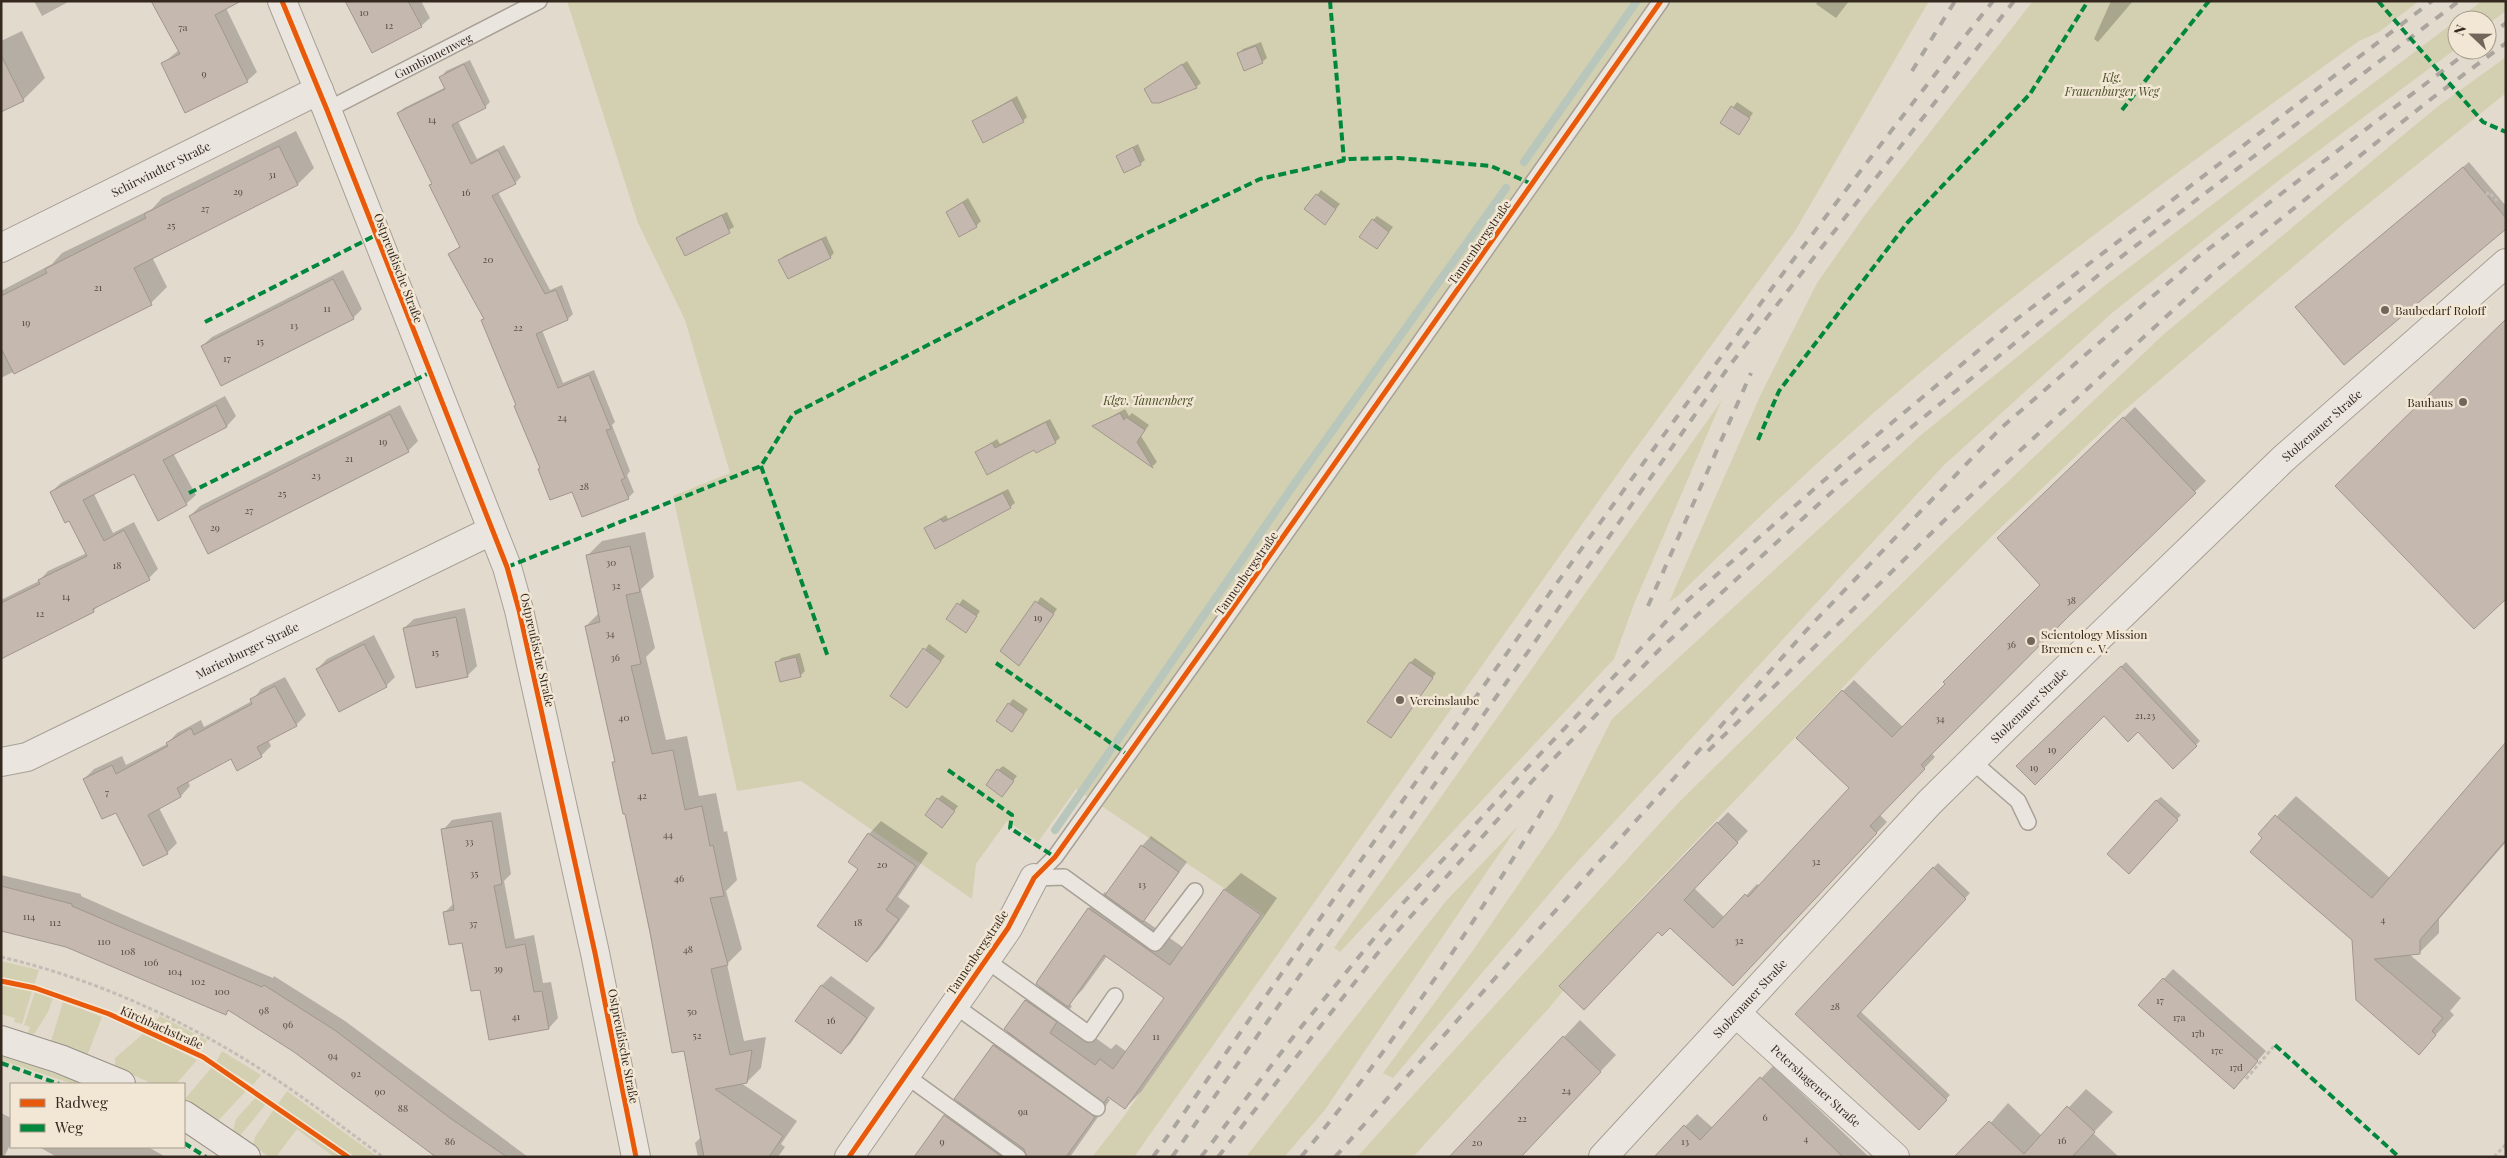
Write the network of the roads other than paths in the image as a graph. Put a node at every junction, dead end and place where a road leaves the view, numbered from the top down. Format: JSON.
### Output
{"nodes":[{"id":1,"x":282,"y":1,"type":"edge"},
{"id":2,"x":539,"y":1,"type":"edge"},
{"id":3,"x":1661,"y":1,"type":"edge"},
{"id":4,"x":323,"y":100,"type":"junction"},
{"id":5,"x":1,"y":248,"type":"edge"},
{"id":6,"x":2506,"y":263,"type":"edge"},
{"id":7,"x":491,"y":531,"type":"junction"},
{"id":8,"x":1972,"y":761,"type":"junction"},
{"id":9,"x":1,"y":762,"type":"edge"},
{"id":10,"x":2028,"y":822,"type":"dead end"},
{"id":11,"x":1034,"y":878,"type":"junction"},
{"id":12,"x":1195,"y":891,"type":"dead end"},
{"id":13,"x":986,"y":960,"type":"junction"},
{"id":14,"x":1115,"y":996,"type":"dead end"},
{"id":15,"x":954,"y":1005,"type":"junction"},
{"id":16,"x":1736,"y":1013,"type":"junction"},
{"id":17,"x":1,"y":1040,"type":"edge"},
{"id":18,"x":905,"y":1075,"type":"junction"},
{"id":19,"x":119,"y":1083,"type":"edge"},
{"id":20,"x":1097,"y":1108,"type":"dead end"},
{"id":21,"x":185,"y":1116,"type":"edge"},
{"id":22,"x":246,"y":1157,"type":"edge"},
{"id":23,"x":636,"y":1157,"type":"edge"},
{"id":24,"x":849,"y":1157,"type":"edge"},
{"id":25,"x":1018,"y":1157,"type":"edge"},
{"id":26,"x":1603,"y":1157,"type":"edge"},
{"id":27,"x":1895,"y":1157,"type":"edge"}],
"edges":[{"from":1,"to":4,"type":"street","name":"Ostpreußische Straße"},
{"from":2,"to":4,"type":"lane","name":"Gumbinnenweg"},
{"from":3,"to":11,"type":"lane","name":"Tannenbergstraße"},
{"from":4,"to":5,"type":"street","name":"Schirwindter Straße"},
{"from":4,"to":7,"type":"street","name":"Ostpreußische Straße"},
{"from":6,"to":8,"type":"street","name":"Stolzenauer Straße"},
{"from":7,"to":9,"type":"street","name":"Marienburger Straße"},
{"from":7,"to":23,"type":"street","name":"Ostpreußische Straße"},
{"from":8,"to":10,"type":"lane"},
{"from":8,"to":16,"type":"street","name":"Stolzenauer Straße"},
{"from":11,"to":12,"type":"lane"},
{"from":11,"to":13,"type":"street","name":"Tannenbergstraße"},
{"from":13,"to":14,"type":"lane"},
{"from":13,"to":15,"type":"street","name":"Tannenbergstraße"},
{"from":15,"to":18,"type":"street","name":"Tannenbergstraße"},
{"from":15,"to":20,"type":"lane"},
{"from":16,"to":26,"type":"street","name":"Stolzenauer Straße"},
{"from":16,"to":27,"type":"street","name":"Petershagener Straße"},
{"from":17,"to":19,"type":"street"},
{"from":18,"to":24,"type":"street","name":"Tannenbergstraße"},
{"from":18,"to":25,"type":"lane"},
{"from":21,"to":22,"type":"street"}]}
